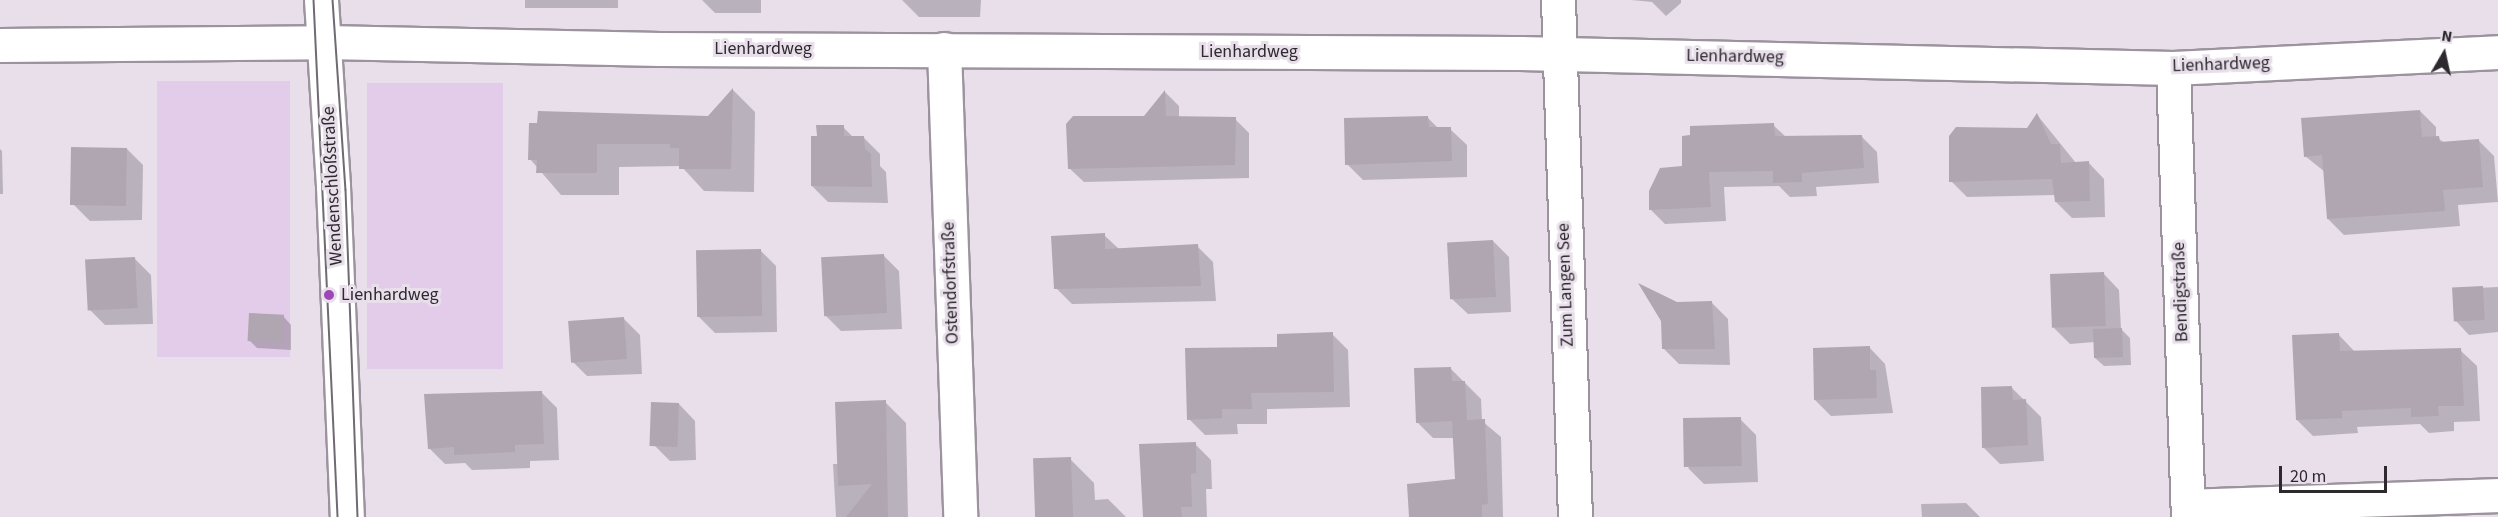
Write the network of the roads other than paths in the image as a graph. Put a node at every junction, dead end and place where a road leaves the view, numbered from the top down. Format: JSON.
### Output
{"nodes":[{"id":1,"x":321,"y":0,"type":"edge"},
{"id":2,"x":1558,"y":0,"type":"edge"},
{"id":3,"x":325,"y":42,"type":"junction"},
{"id":4,"x":0,"y":45,"type":"edge"},
{"id":5,"x":944,"y":50,"type":"junction"},
{"id":6,"x":2498,"y":52,"type":"edge"},
{"id":7,"x":1558,"y":53,"type":"junction"},
{"id":8,"x":2173,"y":68,"type":"junction"},
{"id":9,"x":2498,"y":495,"type":"edge"},
{"id":10,"x":2188,"y":512,"type":"edge"},
{"id":11,"x":347,"y":517,"type":"edge"},
{"id":12,"x":960,"y":517,"type":"edge"},
{"id":13,"x":1575,"y":517,"type":"edge"}],
"edges":[{"from":1,"to":3,"type":"street","name":"Wendenschloßstraße"},
{"from":2,"to":7,"type":"street","name":"Zum Langen See"},
{"from":3,"to":4,"type":"street","name":"Lienhardweg"},
{"from":3,"to":5,"type":"street","name":"Lienhardweg"},
{"from":3,"to":11,"type":"street","name":"Wendenschloßstraße"},
{"from":5,"to":7,"type":"street","name":"Lienhardweg"},
{"from":5,"to":12,"type":"street","name":"Ostendorfstraße"},
{"from":6,"to":8,"type":"street","name":"Lienhardweg"},
{"from":7,"to":8,"type":"street","name":"Lienhardweg"},
{"from":7,"to":13,"type":"street","name":"Zum Langen See"},
{"from":8,"to":10,"type":"street","name":"Bendigstraße"},
{"from":9,"to":10,"type":"street"}]}
